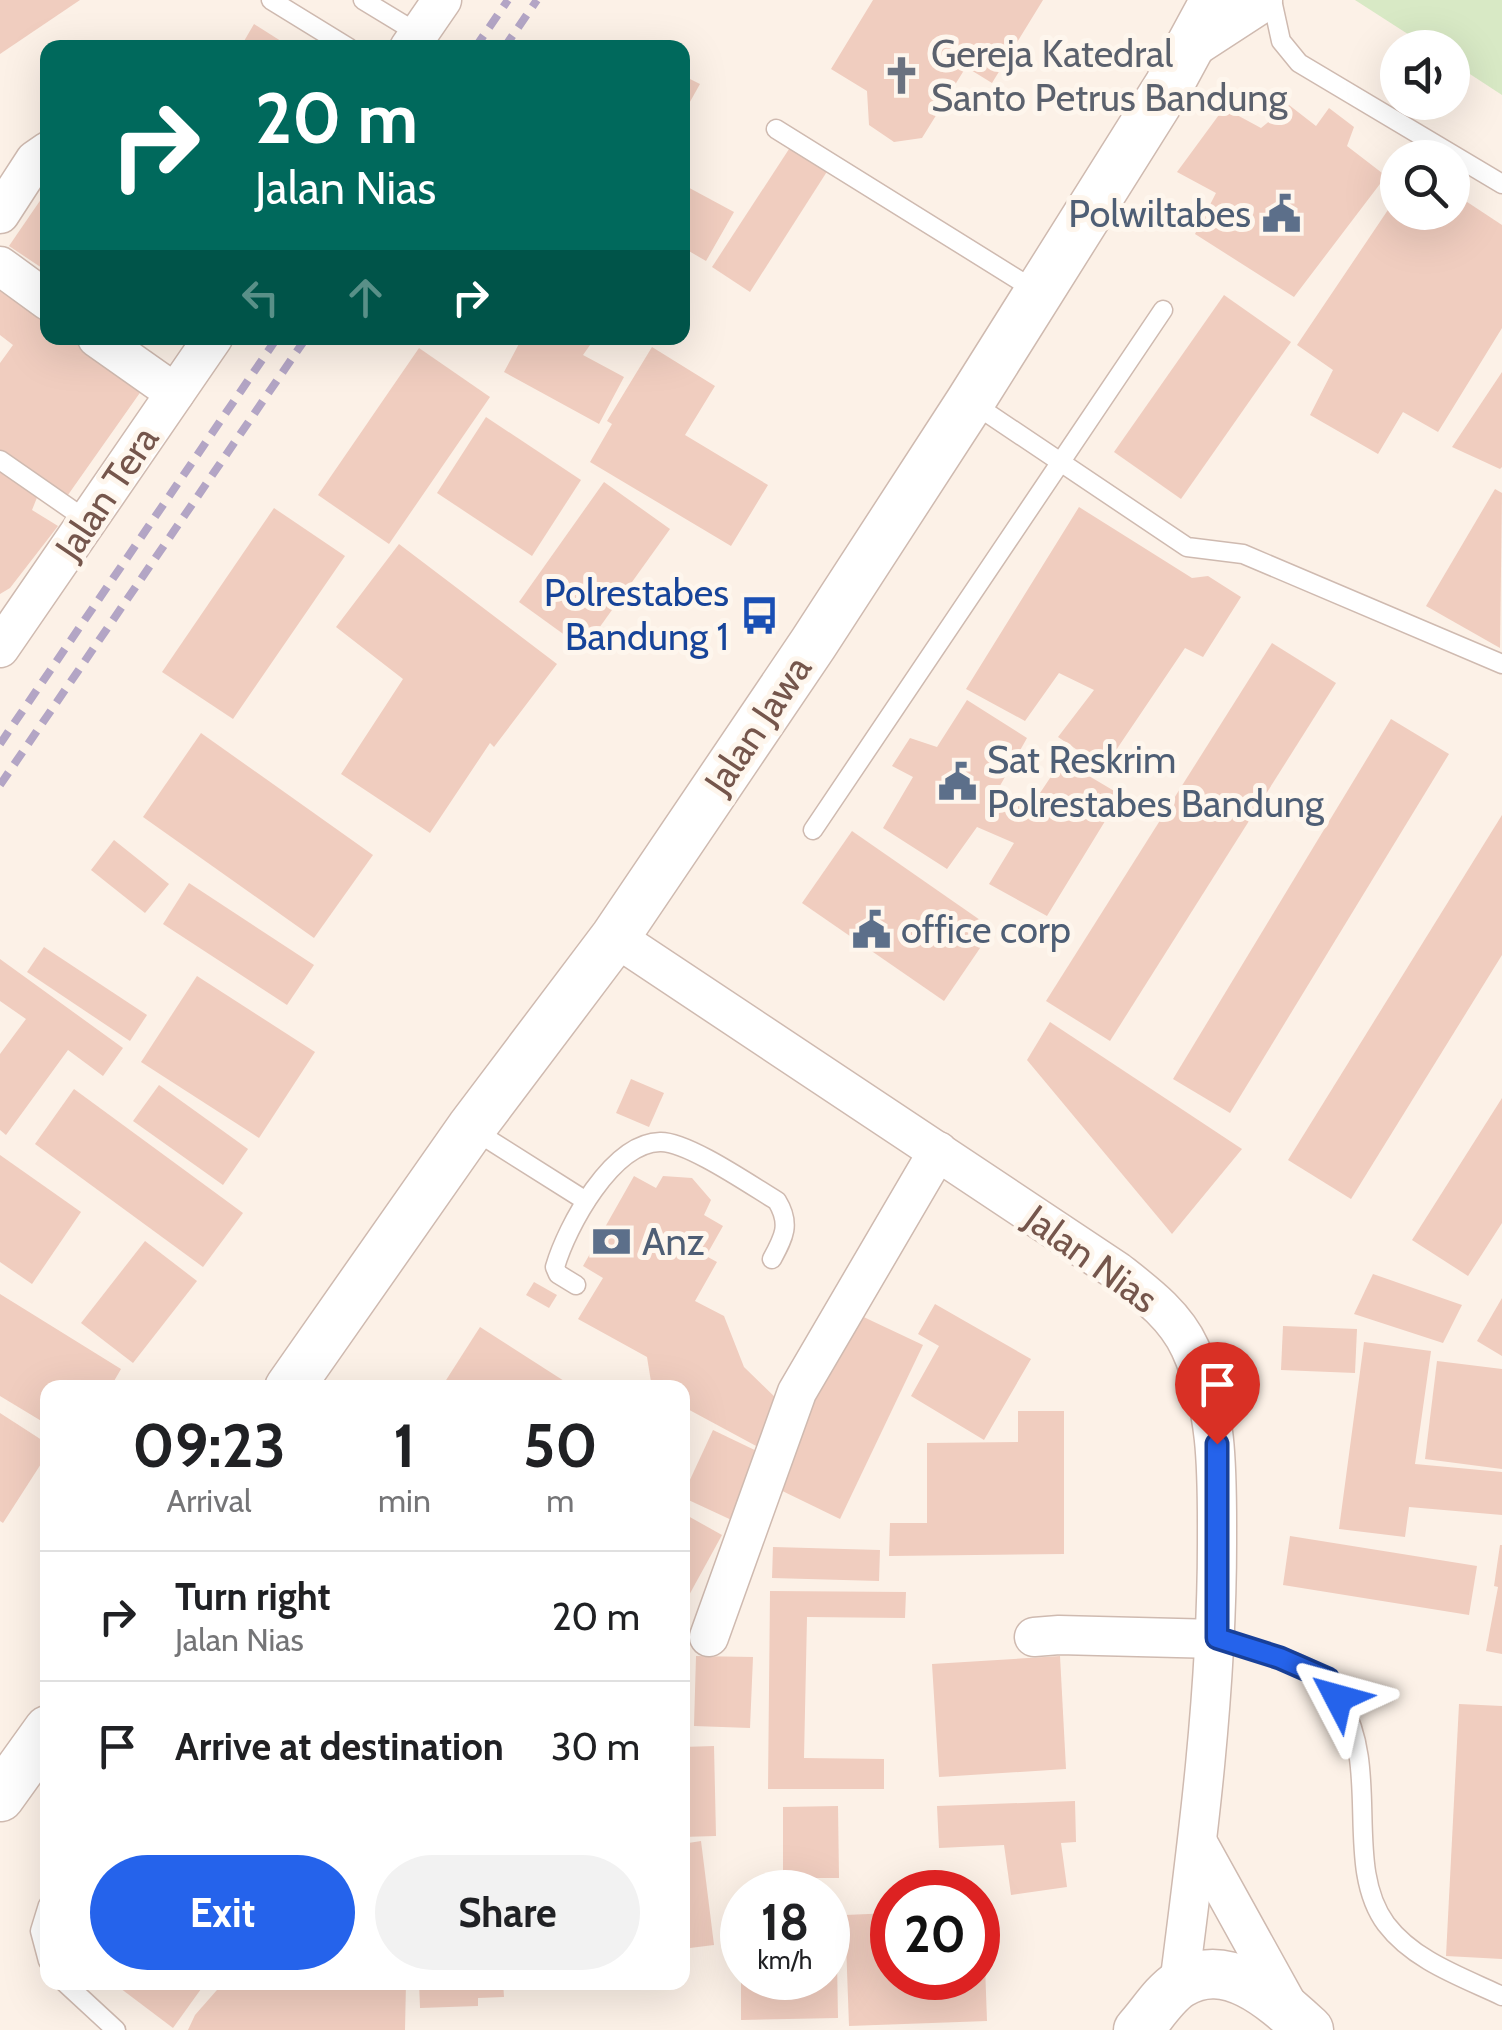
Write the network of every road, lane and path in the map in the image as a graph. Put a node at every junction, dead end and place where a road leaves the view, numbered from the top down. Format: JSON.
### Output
{"nodes":[{"id":1,"x":271,"y":0,"type":"edge"},
{"id":2,"x":364,"y":0,"type":"edge"},
{"id":3,"x":442,"y":0,"type":"edge"},
{"id":4,"x":1258,"y":0,"type":"edge"},
{"id":5,"x":1272,"y":0,"type":"edge"},
{"id":6,"x":1205,"y":20,"type":"edge"},
{"id":7,"x":337,"y":40,"type":"edge"},
{"id":8,"x":413,"y":40,"type":"edge"},
{"id":9,"x":415,"y":40,"type":"edge"},
{"id":10,"x":776,"y":129,"type":"dead end"},
{"id":11,"x":40,"y":157,"type":"edge"},
{"id":12,"x":1502,"y":184,"type":"edge"},
{"id":13,"x":0,"y":214,"type":"edge"},
{"id":14,"x":0,"y":266,"type":"edge"},
{"id":15,"x":1038,"y":292,"type":"junction"},
{"id":16,"x":40,"y":295,"type":"edge"},
{"id":17,"x":1163,"y":310,"type":"dead end"},
{"id":18,"x":108,"y":345,"type":"edge"},
{"id":19,"x":208,"y":345,"type":"edge"},
{"id":20,"x":175,"y":394,"type":"junction"},
{"id":21,"x":970,"y":402,"type":"junction"},
{"id":22,"x":0,"y":460,"type":"edge"},
{"id":23,"x":1059,"y":461,"type":"junction"},
{"id":24,"x":89,"y":522,"type":"junction"},
{"id":25,"x":0,"y":648,"type":"edge"},
{"id":26,"x":1502,"y":664,"type":"edge"},
{"id":27,"x":813,"y":830,"type":"dead end"},
{"id":28,"x":615,"y":937,"type":"junction"},
{"id":29,"x":471,"y":1128,"type":"junction"},
{"id":30,"x":938,"y":1151,"type":"junction"},
{"id":31,"x":586,"y":1201,"type":"junction"},
{"id":32,"x":772,"y":1259,"type":"dead end"},
{"id":33,"x":576,"y":1285,"type":"dead end"},
{"id":34,"x":295,"y":1380,"type":"edge"},
{"id":35,"x":709,"y":1637,"type":"dead end"},
{"id":36,"x":1034,"y":1637,"type":"dead end"},
{"id":37,"x":1217,"y":1638,"type":"junction"},
{"id":38,"x":40,"y":1741,"type":"edge"},
{"id":39,"x":0,"y":1798,"type":"edge"},
{"id":40,"x":1198,"y":1842,"type":"junction"},
{"id":41,"x":1179,"y":1985,"type":"junction"},
{"id":42,"x":73,"y":1990,"type":"edge"},
{"id":43,"x":1502,"y":1996,"type":"edge"},
{"id":44,"x":1302,"y":2024,"type":"edge"},
{"id":45,"x":116,"y":2030,"type":"edge"},
{"id":46,"x":1138,"y":2030,"type":"edge"}],
"edges":[{"from":1,"to":7,"type":"lane"},
{"from":2,"to":8,"type":"lane"},
{"from":3,"to":9,"type":"street"},
{"from":4,"to":6,"type":"street","name":"Jalan Jawa"},
{"from":5,"to":12,"type":"lane"},
{"from":6,"to":15,"type":"street","name":"Jalan Jawa"},
{"from":10,"to":15,"type":"lane"},
{"from":11,"to":13,"type":"street"},
{"from":14,"to":16,"type":"street"},
{"from":15,"to":21,"type":"street","name":"Jalan Jawa"},
{"from":17,"to":23,"type":"lane"},
{"from":18,"to":20,"type":"street"},
{"from":19,"to":20,"type":"street","name":"Jalan Tera"},
{"from":20,"to":24,"type":"street","name":"Jalan Tera"},
{"from":21,"to":23,"type":"lane"},
{"from":21,"to":28,"type":"street","name":"Jalan Jawa"},
{"from":22,"to":24,"type":"lane"},
{"from":23,"to":26,"type":"lane"},
{"from":23,"to":27,"type":"lane"},
{"from":24,"to":25,"type":"street","name":"Jalan Tera"},
{"from":28,"to":29,"type":"street","name":"Jalan Jawa"},
{"from":28,"to":30,"type":"street","name":"Jalan Nias"},
{"from":29,"to":31,"type":"lane"},
{"from":29,"to":34,"type":"street","name":"Jalan Jawa"},
{"from":30,"to":35,"type":"street"},
{"from":30,"to":37,"type":"street","name":"Jalan Nias"},
{"from":31,"to":32,"type":"lane"},
{"from":31,"to":33,"type":"lane"},
{"from":36,"to":37,"type":"street"},
{"from":37,"to":40,"type":"street","name":"Jalan Nias"},
{"from":37,"to":43,"type":"lane"},
{"from":38,"to":39,"type":"street"},
{"from":40,"to":41,"type":"street","name":"Jalan Nias"},
{"from":40,"to":44,"type":"street"},
{"from":41,"to":44,"type":"street"},
{"from":41,"to":46,"type":"street"},
{"from":42,"to":45,"type":"lane"}]}
